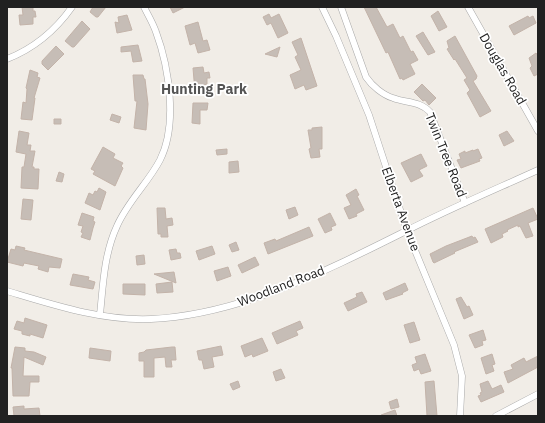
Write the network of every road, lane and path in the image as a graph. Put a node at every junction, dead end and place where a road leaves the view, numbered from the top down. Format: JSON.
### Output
{"nodes":[{"id":1,"x":72,"y":7,"type":"edge"},
{"id":2,"x":144,"y":7,"type":"edge"},
{"id":3,"x":322,"y":7,"type":"edge"},
{"id":4,"x":341,"y":7,"type":"edge"},
{"id":5,"x":468,"y":7,"type":"edge"},
{"id":6,"x":7,"y":59,"type":"edge"},
{"id":7,"x":538,"y":131,"type":"edge"},
{"id":8,"x":538,"y":170,"type":"edge"},
{"id":9,"x":465,"y":203,"type":"junction"},
{"id":10,"x":407,"y":230,"type":"junction"},
{"id":11,"x":7,"y":291,"type":"edge"},
{"id":12,"x":100,"y":315,"type":"junction"},
{"id":13,"x":538,"y":394,"type":"edge"},
{"id":14,"x":460,"y":416,"type":"edge"},
{"id":15,"x":496,"y":416,"type":"edge"}],
"edges":[{"from":1,"to":6,"type":"street"},
{"from":2,"to":12,"type":"street"},
{"from":3,"to":10,"type":"street","name":"Elberta Avenue"},
{"from":4,"to":9,"type":"street","name":"Twin Tree Road"},
{"from":5,"to":7,"type":"street","name":"Douglas Road"},
{"from":8,"to":9,"type":"street","name":"Woodland Road"},
{"from":9,"to":10,"type":"street","name":"Woodland Road"},
{"from":10,"to":12,"type":"street","name":"Woodland Road"},
{"from":10,"to":14,"type":"street","name":"Elberta Avenue"},
{"from":11,"to":12,"type":"street","name":"Woodland Road"},
{"from":13,"to":15,"type":"street"}]}
